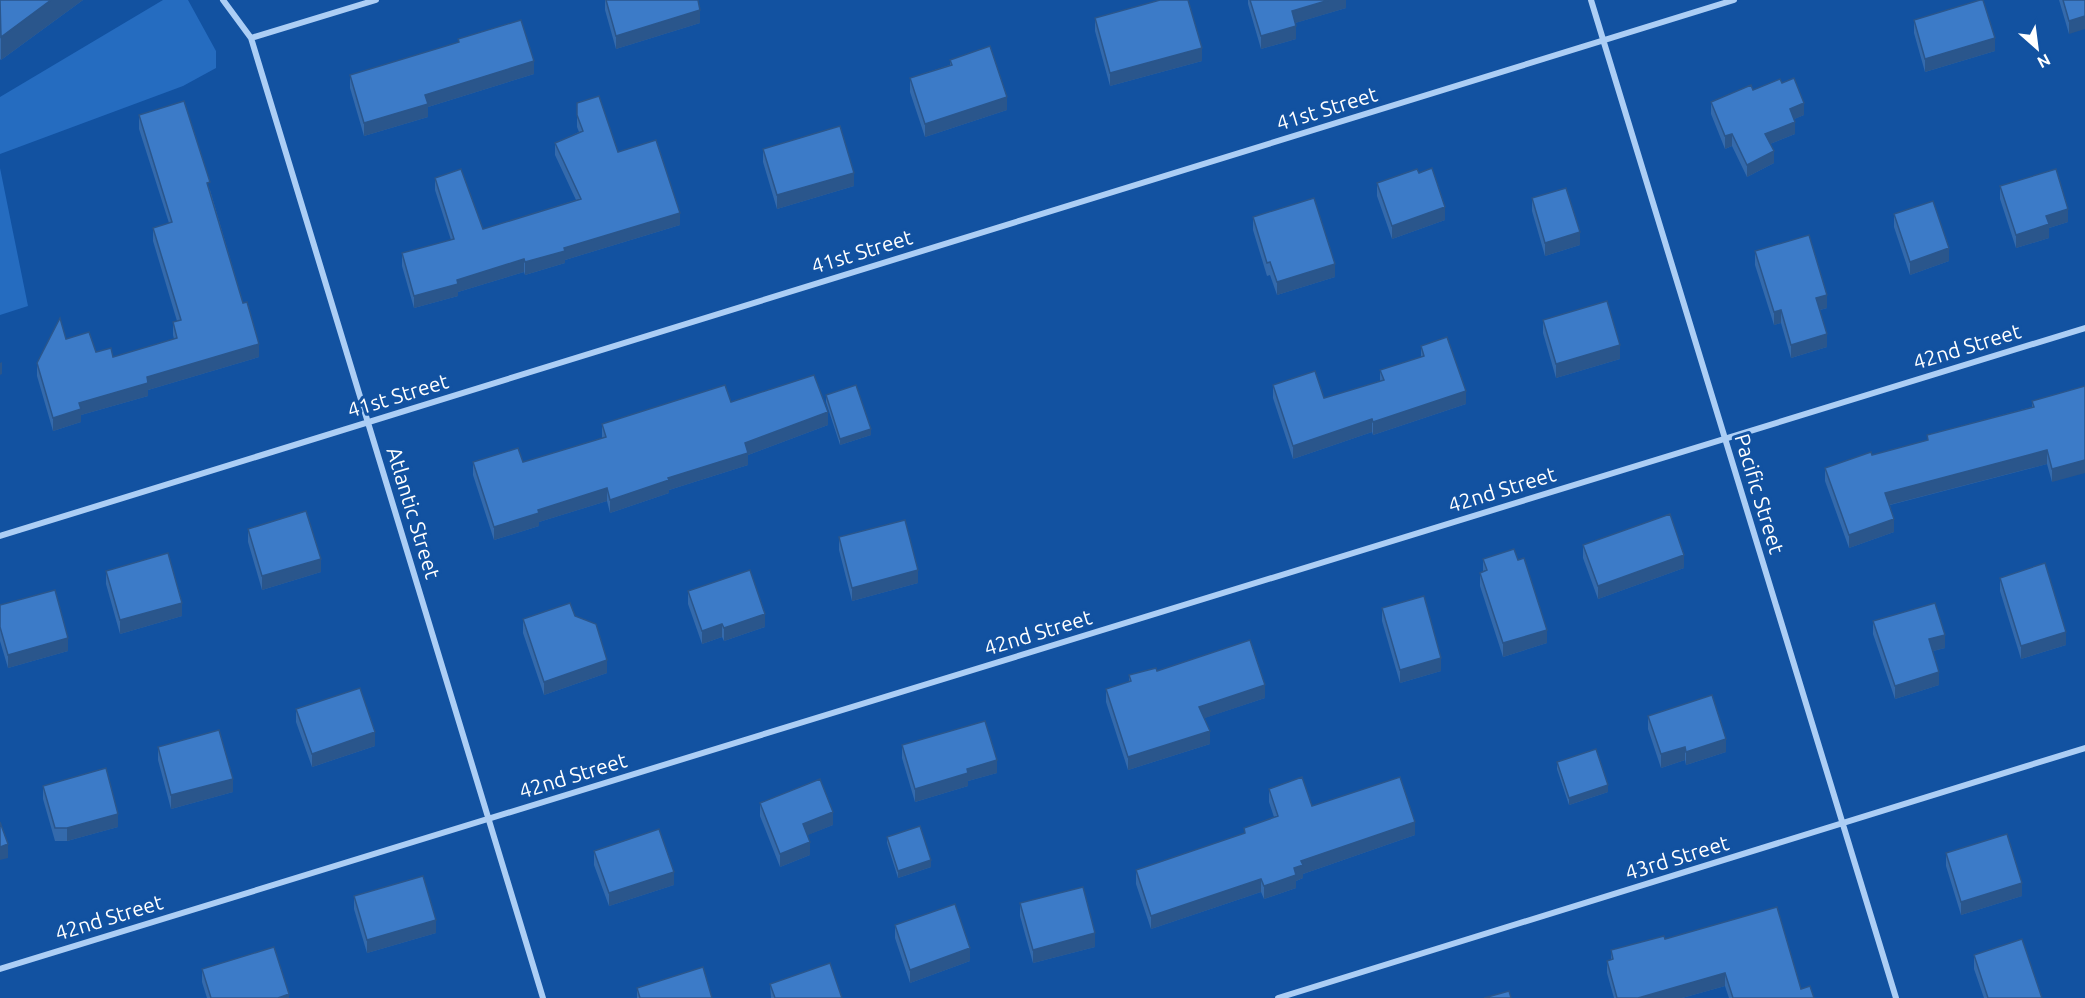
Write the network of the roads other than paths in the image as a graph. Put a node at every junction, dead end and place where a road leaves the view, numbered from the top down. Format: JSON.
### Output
{"nodes":[{"id":1,"x":223,"y":0,"type":"edge"},
{"id":2,"x":376,"y":0,"type":"edge"},
{"id":3,"x":1591,"y":0,"type":"edge"},
{"id":4,"x":1734,"y":0,"type":"edge"},
{"id":5,"x":251,"y":38,"type":"junction"},
{"id":6,"x":1603,"y":41,"type":"junction"},
{"id":7,"x":2085,"y":328,"type":"edge"},
{"id":8,"x":368,"y":422,"type":"junction"},
{"id":9,"x":1724,"y":439,"type":"junction"},
{"id":10,"x":0,"y":536,"type":"edge"},
{"id":11,"x":2085,"y":748,"type":"edge"},
{"id":12,"x":488,"y":819,"type":"junction"},
{"id":13,"x":1843,"y":824,"type":"junction"},
{"id":14,"x":0,"y":969,"type":"edge"},
{"id":15,"x":543,"y":998,"type":"edge"},
{"id":16,"x":1278,"y":998,"type":"edge"},
{"id":17,"x":1896,"y":998,"type":"edge"}],
"edges":[{"from":1,"to":5,"type":"street","name":"Atlantic Street"},
{"from":2,"to":5,"type":"street"},
{"from":3,"to":6,"type":"street","name":"Pacific Street"},
{"from":4,"to":6,"type":"street","name":"41st Street"},
{"from":5,"to":8,"type":"street","name":"Atlantic Street"},
{"from":6,"to":8,"type":"street","name":"41st Street"},
{"from":6,"to":9,"type":"street","name":"Pacific Street"},
{"from":7,"to":9,"type":"street","name":"42nd Street"},
{"from":8,"to":10,"type":"street","name":"41st Street"},
{"from":8,"to":12,"type":"street","name":"Atlantic Street"},
{"from":9,"to":12,"type":"street","name":"42nd Street"},
{"from":9,"to":13,"type":"street","name":"Pacific Street"},
{"from":11,"to":13,"type":"street","name":"43rd Street"},
{"from":12,"to":14,"type":"street","name":"42nd Street"},
{"from":12,"to":15,"type":"street","name":"Atlantic Street"},
{"from":13,"to":16,"type":"street","name":"43rd Street"},
{"from":13,"to":17,"type":"street","name":"Pacific Street"}]}
